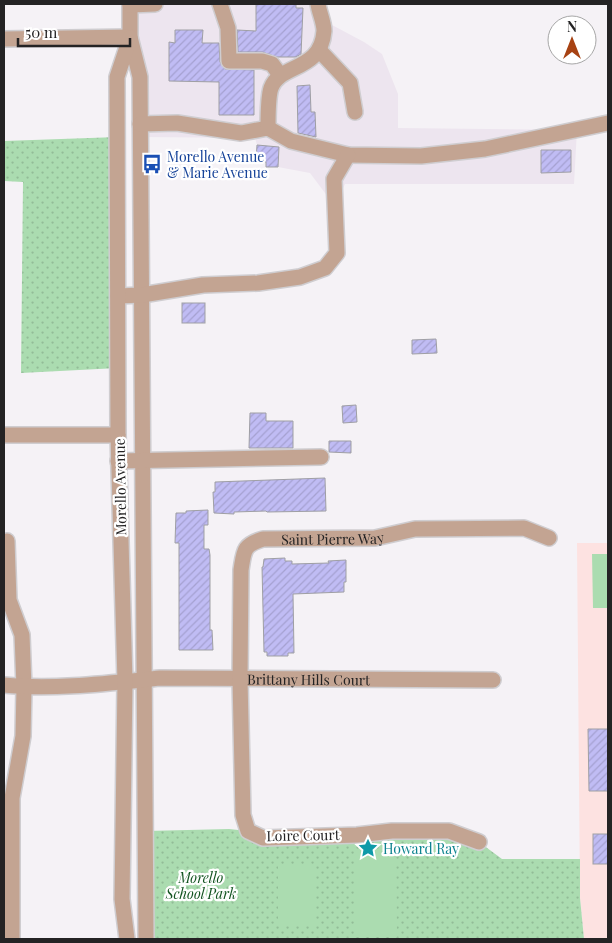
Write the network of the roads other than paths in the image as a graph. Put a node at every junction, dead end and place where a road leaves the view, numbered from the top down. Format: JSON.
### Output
{"nodes":[{"id":1,"x":130,"y":4,"type":"edge"},
{"id":2,"x":155,"y":4,"type":"edge"},
{"id":3,"x":220,"y":4,"type":"edge"},
{"id":4,"x":318,"y":4,"type":"edge"},
{"id":5,"x":130,"y":37,"type":"junction"},
{"id":6,"x":4,"y":38,"type":"edge"},
{"id":7,"x":319,"y":50,"type":"junction"},
{"id":8,"x":280,"y":75,"type":"junction"},
{"id":9,"x":355,"y":112,"type":"dead end"},
{"id":10,"x":608,"y":123,"type":"edge"},
{"id":11,"x":140,"y":124,"type":"junction"},
{"id":12,"x":268,"y":128,"type":"junction"},
{"id":13,"x":348,"y":154,"type":"junction"},
{"id":14,"x":142,"y":295,"type":"junction"},
{"id":15,"x":118,"y":296,"type":"junction"},
{"id":16,"x":4,"y":435,"type":"edge"},
{"id":17,"x":118,"y":435,"type":"junction"},
{"id":18,"x":320,"y":457,"type":"dead end"},
{"id":19,"x":118,"y":461,"type":"junction"},
{"id":20,"x":143,"y":461,"type":"junction"},
{"id":21,"x":549,"y":538,"type":"dead end"},
{"id":22,"x":7,"y":541,"type":"dead end"},
{"id":23,"x":240,"y":678,"type":"junction"},
{"id":24,"x":145,"y":680,"type":"junction"},
{"id":25,"x":493,"y":680,"type":"dead end"},
{"id":26,"x":125,"y":682,"type":"junction"},
{"id":27,"x":4,"y":685,"type":"edge"},
{"id":28,"x":24,"y":687,"type":"junction"},
{"id":29,"x":479,"y":842,"type":"dead end"},
{"id":30,"x":12,"y":939,"type":"edge"},
{"id":31,"x":127,"y":939,"type":"edge"},
{"id":32,"x":146,"y":939,"type":"edge"}],
"edges":[{"from":1,"to":2,"type":"street"},
{"from":1,"to":5,"type":"street","name":"Morello Avenue"},
{"from":3,"to":8,"type":"street"},
{"from":4,"to":7,"type":"street"},
{"from":5,"to":6,"type":"street"},
{"from":5,"to":11,"type":"street","name":"Morello Avenue"},
{"from":5,"to":15,"type":"street","name":"Morello Avenue"},
{"from":7,"to":8,"type":"street"},
{"from":7,"to":9,"type":"street"},
{"from":8,"to":12,"type":"street"},
{"from":10,"to":13,"type":"street"},
{"from":11,"to":12,"type":"street"},
{"from":11,"to":14,"type":"street","name":"Morello Avenue"},
{"from":12,"to":13,"type":"street"},
{"from":13,"to":14,"type":"street"},
{"from":14,"to":15,"type":"street"},
{"from":14,"to":20,"type":"street","name":"Morello Avenue"},
{"from":15,"to":17,"type":"street","name":"Morello Avenue"},
{"from":16,"to":17,"type":"street"},
{"from":17,"to":19,"type":"street","name":"Morello Avenue"},
{"from":18,"to":20,"type":"street"},
{"from":19,"to":20,"type":"street"},
{"from":19,"to":26,"type":"street","name":"Morello Avenue"},
{"from":20,"to":24,"type":"street","name":"Morello Avenue"},
{"from":21,"to":23,"type":"street","name":"Saint Pierre Way"},
{"from":22,"to":28,"type":"street"},
{"from":23,"to":24,"type":"street","name":"Brittany Hills Court"},
{"from":23,"to":25,"type":"street","name":"Brittany Hills Court"},
{"from":23,"to":29,"type":"street","name":"Loire Court"},
{"from":24,"to":26,"type":"street","name":"Brittany Hills Court"},
{"from":24,"to":32,"type":"street","name":"Morello Avenue"},
{"from":26,"to":28,"type":"street","name":"Brittany Hills Court"},
{"from":26,"to":31,"type":"street","name":"Morello Avenue"},
{"from":27,"to":28,"type":"street","name":"Brittany Hills Court"},
{"from":28,"to":30,"type":"street"}]}
